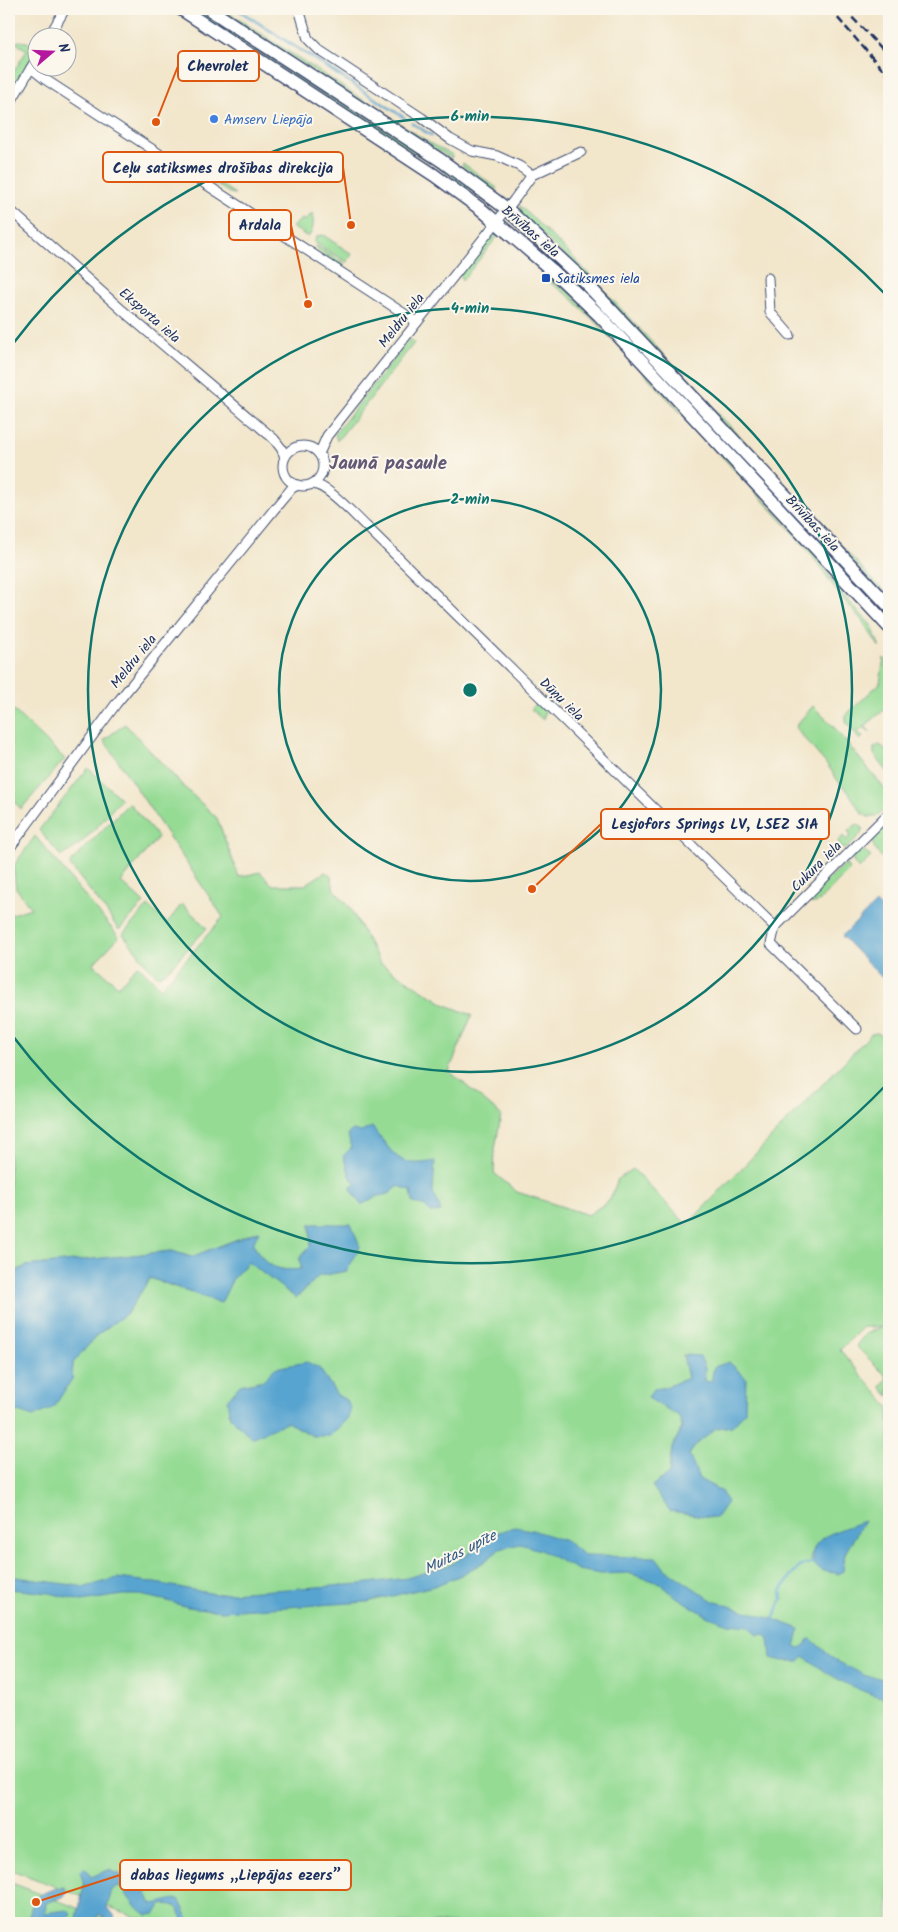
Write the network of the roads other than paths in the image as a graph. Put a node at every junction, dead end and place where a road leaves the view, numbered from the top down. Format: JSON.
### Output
{"nodes":[{"id":1,"x":65,"y":9,"type":"edge"},
{"id":2,"x":181,"y":9,"type":"edge"},
{"id":3,"x":209,"y":9,"type":"edge"},
{"id":4,"x":298,"y":9,"type":"edge"},
{"id":5,"x":54,"y":28,"type":"edge"},
{"id":6,"x":28,"y":72,"type":"edge"},
{"id":7,"x":43,"y":78,"type":"edge"},
{"id":8,"x":9,"y":105,"type":"edge"},
{"id":9,"x":581,"y":152,"type":"dead end"},
{"id":10,"x":532,"y":175,"type":"junction"},
{"id":11,"x":506,"y":209,"type":"junction"},
{"id":12,"x":9,"y":210,"type":"edge"},
{"id":13,"x":496,"y":221,"type":"junction"},
{"id":14,"x":768,"y":278,"type":"dead end"},
{"id":15,"x":417,"y":322,"type":"junction"},
{"id":16,"x":790,"y":335,"type":"dead end"},
{"id":17,"x":327,"y":436,"type":"junction"},
{"id":18,"x":274,"y":439,"type":"junction"},
{"id":19,"x":309,"y":446,"type":"junction"},
{"id":20,"x":296,"y":447,"type":"junction"},
{"id":21,"x":319,"y":454,"type":"junction"},
{"id":22,"x":285,"y":457,"type":"junction"},
{"id":23,"x":321,"y":474,"type":"junction"},
{"id":24,"x":287,"y":478,"type":"junction"},
{"id":25,"x":312,"y":484,"type":"junction"},
{"id":26,"x":298,"y":485,"type":"junction"},
{"id":27,"x":330,"y":493,"type":"junction"},
{"id":28,"x":281,"y":501,"type":"junction"},
{"id":29,"x":889,"y":606,"type":"edge"},
{"id":30,"x":889,"y":627,"type":"edge"},
{"id":31,"x":889,"y":812,"type":"edge"},
{"id":32,"x":10,"y":846,"type":"edge"},
{"id":33,"x":775,"y":927,"type":"junction"},
{"id":34,"x":857,"y":1030,"type":"dead end"}],
"edges":[{"from":1,"to":5,"type":"street"},
{"from":2,"to":13,"type":"highway","name":"Brīvības iela"},
{"from":3,"to":11,"type":"highway","name":"Brīvības iela"},
{"from":4,"to":10,"type":"street"},
{"from":6,"to":8,"type":"street"},
{"from":7,"to":15,"type":"street"},
{"from":9,"to":10,"type":"street"},
{"from":10,"to":11,"type":"street","name":"Meldru iela"},
{"from":11,"to":13,"type":"street","name":"Meldru iela"},
{"from":11,"to":29,"type":"highway","name":"Brīvības iela"},
{"from":12,"to":18,"type":"street","name":"Eksporta iela"},
{"from":13,"to":15,"type":"street","name":"Meldru iela"},
{"from":13,"to":30,"type":"highway","name":"Brīvības iela"},
{"from":14,"to":16,"type":"street"},
{"from":15,"to":17,"type":"street","name":"Meldru iela"},
{"from":17,"to":19,"type":"street","name":"Meldru iela"},
{"from":17,"to":21,"type":"street","name":"Meldru iela"},
{"from":18,"to":20,"type":"street","name":"Eksporta iela"},
{"from":18,"to":22,"type":"street","name":"Eksporta iela"},
{"from":19,"to":20,"type":"street","name":"Meldru iela"},
{"from":19,"to":21,"type":"street"},
{"from":20,"to":22,"type":"street"},
{"from":21,"to":23,"type":"street","name":"Meldru iela"},
{"from":22,"to":24,"type":"street","name":"Meldru iela"},
{"from":23,"to":25,"type":"street"},
{"from":23,"to":27,"type":"street","name":"Dūņu iela"},
{"from":24,"to":26,"type":"street"},
{"from":24,"to":28,"type":"street","name":"Meldru iela"},
{"from":25,"to":26,"type":"street"},
{"from":25,"to":27,"type":"street","name":"Dūņu iela"},
{"from":26,"to":28,"type":"street","name":"Meldru iela"},
{"from":27,"to":33,"type":"street","name":"Dūņu iela"},
{"from":28,"to":32,"type":"street","name":"Meldru iela"},
{"from":31,"to":33,"type":"street","name":"Cukura iela"},
{"from":33,"to":34,"type":"street"}]}
